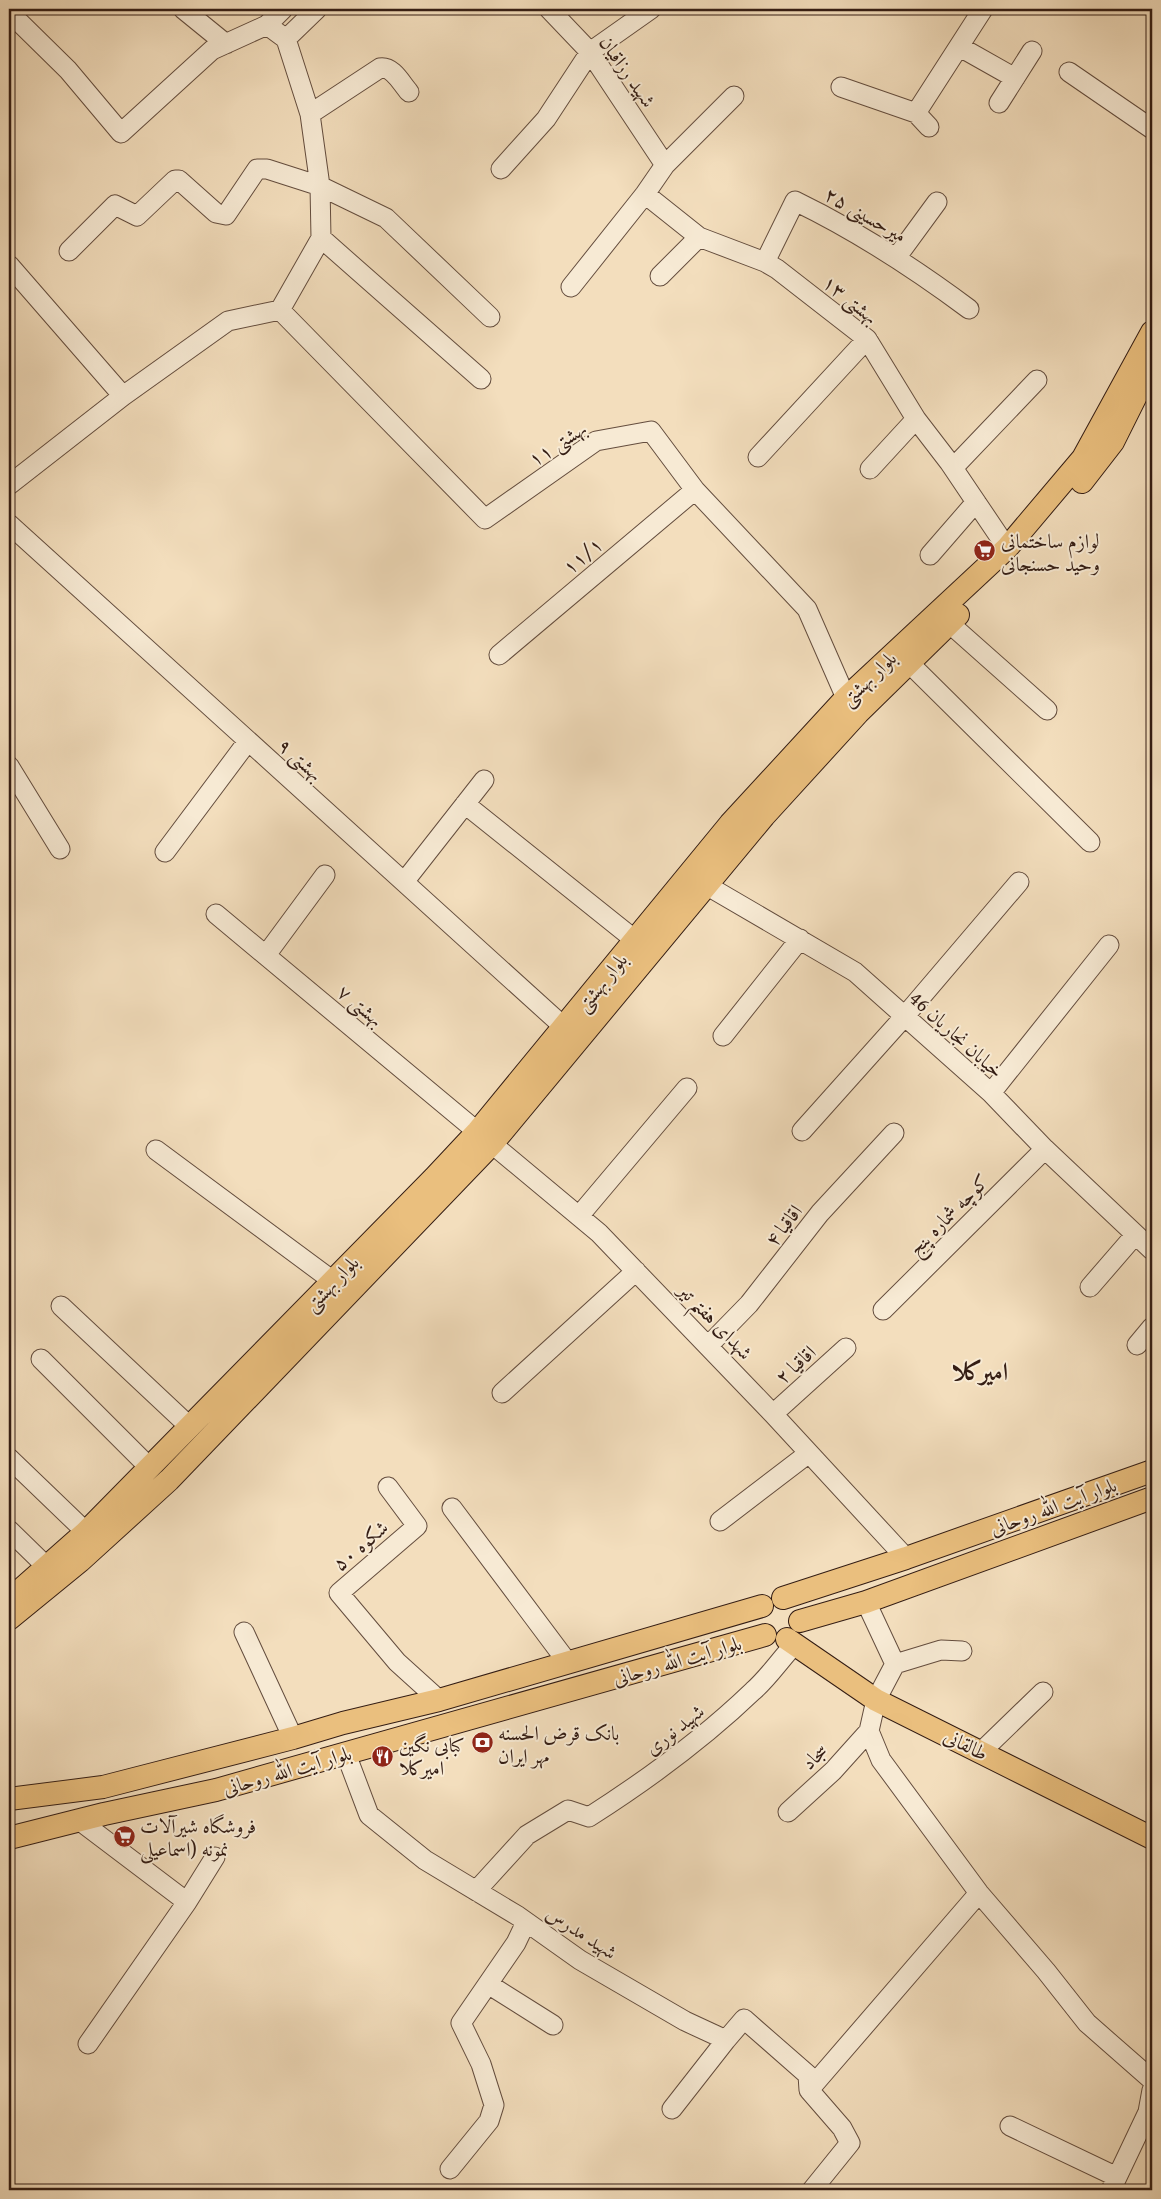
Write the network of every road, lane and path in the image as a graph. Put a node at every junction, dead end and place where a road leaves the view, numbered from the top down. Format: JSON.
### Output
{"nodes":[{"id":1,"x":184,"y":9,"type":"edge"},
{"id":2,"x":283,"y":9,"type":"edge"},
{"id":3,"x":317,"y":9,"type":"edge"},
{"id":4,"x":548,"y":9,"type":"edge"},
{"id":5,"x":651,"y":9,"type":"edge"},
{"id":6,"x":983,"y":9,"type":"edge"},
{"id":7,"x":9,"y":12,"type":"edge"},
{"id":8,"x":267,"y":26,"type":"junction"},
{"id":9,"x":286,"y":39,"type":"junction"},
{"id":10,"x":226,"y":44,"type":"junction"},
{"id":11,"x":960,"y":46,"type":"junction"},
{"id":12,"x":1032,"y":51,"type":"dead end"},
{"id":13,"x":590,"y":52,"type":"junction"},
{"id":14,"x":1068,"y":72,"type":"dead end"},
{"id":15,"x":1015,"y":78,"type":"junction"},
{"id":16,"x":841,"y":86,"type":"dead end"},
{"id":17,"x":409,"y":92,"type":"dead end"},
{"id":18,"x":734,"y":96,"type":"dead end"},
{"id":19,"x":999,"y":104,"type":"dead end"},
{"id":20,"x":916,"y":113,"type":"junction"},
{"id":21,"x":310,"y":114,"type":"junction"},
{"id":22,"x":929,"y":127,"type":"dead end"},
{"id":23,"x":1152,"y":129,"type":"edge"},
{"id":24,"x":665,"y":165,"type":"junction"},
{"id":25,"x":501,"y":169,"type":"dead end"},
{"id":26,"x":320,"y":186,"type":"junction"},
{"id":27,"x":645,"y":194,"type":"junction"},
{"id":28,"x":937,"y":202,"type":"dead end"},
{"id":29,"x":699,"y":237,"type":"junction"},
{"id":30,"x":321,"y":238,"type":"junction"},
{"id":31,"x":69,"y":250,"type":"dead end"},
{"id":32,"x":896,"y":258,"type":"junction"},
{"id":33,"x":765,"y":262,"type":"junction"},
{"id":34,"x":9,"y":265,"type":"edge"},
{"id":35,"x":660,"y":276,"type":"dead end"},
{"id":36,"x":571,"y":287,"type":"dead end"},
{"id":37,"x":969,"y":309,"type":"dead end"},
{"id":38,"x":280,"y":310,"type":"junction"},
{"id":39,"x":490,"y":317,"type":"dead end"},
{"id":40,"x":1152,"y":332,"type":"edge"},
{"id":41,"x":867,"y":339,"type":"junction"},
{"id":42,"x":1152,"y":364,"type":"edge"},
{"id":43,"x":481,"y":379,"type":"dead end"},
{"id":44,"x":1037,"y":380,"type":"dead end"},
{"id":45,"x":123,"y":396,"type":"junction"},
{"id":46,"x":916,"y":419,"type":"junction"},
{"id":47,"x":758,"y":457,"type":"dead end"},
{"id":48,"x":953,"y":468,"type":"junction"},
{"id":49,"x":870,"y":469,"type":"dead end"},
{"id":50,"x":9,"y":485,"type":"edge"},
{"id":51,"x":695,"y":490,"type":"junction"},
{"id":52,"x":976,"y":502,"type":"junction"},
{"id":53,"x":9,"y":524,"type":"edge"},
{"id":54,"x":1007,"y":548,"type":"junction"},
{"id":55,"x":930,"y":555,"type":"dead end"},
{"id":56,"x":949,"y":624,"type":"junction"},
{"id":57,"x":499,"y":655,"type":"dead end"},
{"id":58,"x":908,"y":662,"type":"junction"},
{"id":59,"x":846,"y":698,"type":"junction"},
{"id":60,"x":1047,"y":710,"type":"dead end"},
{"id":61,"x":248,"y":740,"type":"junction"},
{"id":62,"x":9,"y":766,"type":"edge"},
{"id":63,"x":484,"y":780,"type":"dead end"},
{"id":64,"x":465,"y":804,"type":"junction"},
{"id":65,"x":1090,"y":842,"type":"dead end"},
{"id":66,"x":60,"y":850,"type":"dead end"},
{"id":67,"x":165,"y":852,"type":"dead end"},
{"id":68,"x":325,"y":875,"type":"dead end"},
{"id":69,"x":698,"y":879,"type":"junction"},
{"id":70,"x":404,"y":882,"type":"junction"},
{"id":71,"x":1019,"y":882,"type":"dead end"},
{"id":72,"x":216,"y":914,"type":"dead end"},
{"id":73,"x":634,"y":940,"type":"junction"},
{"id":74,"x":800,"y":940,"type":"junction"},
{"id":75,"x":1109,"y":945,"type":"dead end"},
{"id":76,"x":266,"y":956,"type":"junction"},
{"id":77,"x":904,"y":1017,"type":"junction"},
{"id":78,"x":564,"y":1027,"type":"junction"},
{"id":79,"x":724,"y":1036,"type":"dead end"},
{"id":80,"x":686,"y":1088,"type":"dead end"},
{"id":81,"x":990,"y":1093,"type":"junction"},
{"id":82,"x":802,"y":1130,"type":"dead end"},
{"id":83,"x":894,"y":1133,"type":"dead end"},
{"id":84,"x":485,"y":1138,"type":"junction"},
{"id":85,"x":1045,"y":1149,"type":"junction"},
{"id":86,"x":156,"y":1150,"type":"dead end"},
{"id":87,"x":578,"y":1216,"type":"junction"},
{"id":88,"x":1135,"y":1235,"type":"junction"},
{"id":89,"x":1152,"y":1250,"type":"edge"},
{"id":90,"x":636,"y":1271,"type":"junction"},
{"id":91,"x":333,"y":1281,"type":"junction"},
{"id":92,"x":1090,"y":1287,"type":"dead end"},
{"id":93,"x":61,"y":1306,"type":"dead end"},
{"id":94,"x":883,"y":1310,"type":"dead end"},
{"id":95,"x":1152,"y":1327,"type":"edge"},
{"id":96,"x":286,"y":1343,"type":"junction"},
{"id":97,"x":1137,"y":1345,"type":"dead end"},
{"id":98,"x":708,"y":1346,"type":"junction"},
{"id":99,"x":846,"y":1348,"type":"dead end"},
{"id":100,"x":41,"y":1359,"type":"dead end"},
{"id":101,"x":502,"y":1392,"type":"dead end"},
{"id":102,"x":773,"y":1414,"type":"junction"},
{"id":103,"x":190,"y":1427,"type":"junction"},
{"id":104,"x":809,"y":1453,"type":"junction"},
{"id":105,"x":9,"y":1458,"type":"edge"},
{"id":106,"x":150,"y":1468,"type":"junction"},
{"id":107,"x":1152,"y":1471,"type":"edge"},
{"id":108,"x":388,"y":1487,"type":"dead end"},
{"id":109,"x":1152,"y":1498,"type":"edge"},
{"id":110,"x":452,"y":1508,"type":"dead end"},
{"id":111,"x":720,"y":1521,"type":"dead end"},
{"id":112,"x":9,"y":1530,"type":"edge"},
{"id":113,"x":86,"y":1532,"type":"junction"},
{"id":114,"x":906,"y":1558,"type":"junction"},
{"id":115,"x":48,"y":1568,"type":"junction"},
{"id":116,"x":783,"y":1598,"type":"junction"},
{"id":117,"x":866,"y":1602,"type":"junction"},
{"id":118,"x":762,"y":1606,"type":"junction"},
{"id":119,"x":11,"y":1608,"type":"edge"},
{"id":120,"x":800,"y":1621,"type":"junction"},
{"id":121,"x":244,"y":1632,"type":"dead end"},
{"id":122,"x":764,"y":1635,"type":"junction"},
{"id":123,"x":790,"y":1642,"type":"junction"},
{"id":124,"x":962,"y":1651,"type":"dead end"},
{"id":125,"x":568,"y":1663,"type":"junction"},
{"id":126,"x":895,"y":1664,"type":"junction"},
{"id":127,"x":1043,"y":1692,"type":"dead end"},
{"id":128,"x":440,"y":1700,"type":"junction"},
{"id":129,"x":876,"y":1700,"type":"junction"},
{"id":130,"x":869,"y":1731,"type":"junction"},
{"id":131,"x":293,"y":1738,"type":"junction"},
{"id":132,"x":981,"y":1752,"type":"junction"},
{"id":133,"x":346,"y":1754,"type":"junction"},
{"id":134,"x":9,"y":1799,"type":"edge"},
{"id":135,"x":788,"y":1812,"type":"dead end"},
{"id":136,"x":80,"y":1821,"type":"junction"},
{"id":137,"x":9,"y":1838,"type":"edge"},
{"id":138,"x":1152,"y":1838,"type":"edge"},
{"id":139,"x":215,"y":1857,"type":"dead end"},
{"id":140,"x":476,"y":1891,"type":"junction"},
{"id":141,"x":979,"y":1893,"type":"junction"},
{"id":142,"x":187,"y":1902,"type":"junction"},
{"id":143,"x":526,"y":1922,"type":"junction"},
{"id":144,"x":488,"y":1984,"type":"junction"},
{"id":145,"x":553,"y":2025,"type":"dead end"},
{"id":146,"x":726,"y":2040,"type":"junction"},
{"id":147,"x":88,"y":2044,"type":"dead end"},
{"id":148,"x":1152,"y":2080,"type":"edge"},
{"id":149,"x":809,"y":2090,"type":"junction"},
{"id":150,"x":1152,"y":2090,"type":"edge"},
{"id":151,"x":672,"y":2109,"type":"dead end"},
{"id":152,"x":1010,"y":2126,"type":"dead end"},
{"id":153,"x":450,"y":2169,"type":"dead end"},
{"id":154,"x":1114,"y":2184,"type":"edge"},
{"id":155,"x":812,"y":2190,"type":"edge"}],
"edges":[{"from":1,"to":10,"type":"street"},
{"from":2,"to":8,"type":"street"},
{"from":3,"to":9,"type":"street"},
{"from":4,"to":13,"type":"street","name":"شهید رزاقیان"},
{"from":5,"to":13,"type":"street"},
{"from":6,"to":11,"type":"street"},
{"from":7,"to":10,"type":"street"},
{"from":8,"to":9,"type":"street"},
{"from":8,"to":10,"type":"street"},
{"from":9,"to":21,"type":"street"},
{"from":11,"to":15,"type":"street"},
{"from":11,"to":20,"type":"street"},
{"from":12,"to":15,"type":"street"},
{"from":13,"to":24,"type":"street","name":"شهید رزاقیان"},
{"from":13,"to":25,"type":"street"},
{"from":14,"to":23,"type":"street"},
{"from":15,"to":19,"type":"street"},
{"from":16,"to":20,"type":"street"},
{"from":17,"to":21,"type":"street"},
{"from":18,"to":24,"type":"street"},
{"from":20,"to":22,"type":"street"},
{"from":21,"to":26,"type":"street"},
{"from":24,"to":27,"type":"street"},
{"from":26,"to":30,"type":"street"},
{"from":26,"to":31,"type":"street"},
{"from":26,"to":39,"type":"street"},
{"from":27,"to":29,"type":"street","name":"بهشتی ۱۳"},
{"from":27,"to":36,"type":"street"},
{"from":28,"to":32,"type":"street"},
{"from":29,"to":33,"type":"street","name":"بهشتی ۱۳"},
{"from":29,"to":35,"type":"street"},
{"from":30,"to":38,"type":"street"},
{"from":30,"to":43,"type":"street"},
{"from":32,"to":33,"type":"street","name":"میرحسینی ۲۵"},
{"from":32,"to":37,"type":"street","name":"میرحسینی ۲۵"},
{"from":33,"to":41,"type":"street","name":"بهشتی ۱۳"},
{"from":34,"to":45,"type":"street"},
{"from":38,"to":45,"type":"street"},
{"from":38,"to":51,"type":"street","name":"بهشتی ۱۱"},
{"from":40,"to":54,"type":"main road","name":"بلوار بهشتی"},
{"from":41,"to":46,"type":"street","name":"بهشتی ۱۳"},
{"from":41,"to":47,"type":"street"},
{"from":42,"to":56,"type":"main road","name":"بلوار بهشتی"},
{"from":44,"to":48,"type":"street"},
{"from":45,"to":50,"type":"street"},
{"from":46,"to":48,"type":"street","name":"بهشتی ۱۳"},
{"from":46,"to":49,"type":"street"},
{"from":48,"to":52,"type":"street","name":"بهشتی ۱۳"},
{"from":51,"to":57,"type":"street","name":"۱۱/۱"},
{"from":51,"to":59,"type":"street","name":"بهشتی ۱۱"},
{"from":52,"to":54,"type":"street","name":"بهشتی ۱۳"},
{"from":52,"to":55,"type":"street"},
{"from":53,"to":61,"type":"street","name":"بهشتی ۹"},
{"from":54,"to":59,"type":"main road","name":"بلوار بهشتی"},
{"from":56,"to":58,"type":"main road","name":"بلوار بهشتی"},
{"from":56,"to":60,"type":"street"},
{"from":58,"to":65,"type":"street"},
{"from":58,"to":69,"type":"main road","name":"بلوار بهشتی"},
{"from":59,"to":69,"type":"main road","name":"بلوار بهشتی"},
{"from":61,"to":67,"type":"street"},
{"from":61,"to":70,"type":"street","name":"بهشتی ۹"},
{"from":62,"to":66,"type":"street"},
{"from":63,"to":64,"type":"street"},
{"from":64,"to":70,"type":"street"},
{"from":64,"to":73,"type":"street"},
{"from":68,"to":76,"type":"street"},
{"from":69,"to":73,"type":"main road","name":"بلوار بهشتی"},
{"from":69,"to":74,"type":"street","name":"خیابان نجاریان 46"},
{"from":69,"to":84,"type":"main road","name":"بلوار بهشتی"},
{"from":70,"to":78,"type":"street","name":"بهشتی ۹"},
{"from":71,"to":77,"type":"street"},
{"from":72,"to":76,"type":"street","name":"بهشتی ۷"},
{"from":73,"to":78,"type":"main road","name":"بلوار بهشتی"},
{"from":74,"to":77,"type":"street","name":"خیابان نجاریان 46"},
{"from":74,"to":79,"type":"street"},
{"from":75,"to":81,"type":"street"},
{"from":76,"to":84,"type":"street","name":"بهشتی ۷"},
{"from":77,"to":81,"type":"street","name":"خیابان نجاریان 46"},
{"from":77,"to":82,"type":"street"},
{"from":78,"to":84,"type":"main road","name":"بلوار بهشتی"},
{"from":80,"to":87,"type":"street"},
{"from":81,"to":85,"type":"street","name":"خیابان نجاریان 46"},
{"from":83,"to":98,"type":"street","name":"اقاقیا ۴"},
{"from":84,"to":87,"type":"street","name":"شهدای هفتم تیر"},
{"from":84,"to":91,"type":"main road","name":"بلوار بهشتی"},
{"from":84,"to":96,"type":"main road","name":"بلوار بهشتی"},
{"from":85,"to":88,"type":"street","name":"خیابان نجاریان 46"},
{"from":85,"to":94,"type":"street","name":"کوچه شماره پنج"},
{"from":86,"to":91,"type":"street"},
{"from":87,"to":90,"type":"street","name":"شهدای هفتم تیر"},
{"from":88,"to":89,"type":"street","name":"خیابان نجاریان 46"},
{"from":88,"to":92,"type":"street"},
{"from":90,"to":98,"type":"street","name":"شهدای هفتم تیر"},
{"from":90,"to":101,"type":"street"},
{"from":91,"to":96,"type":"main road","name":"بلوار بهشتی"},
{"from":93,"to":103,"type":"street"},
{"from":95,"to":97,"type":"street"},
{"from":96,"to":103,"type":"main road","name":"بلوار بهشتی"},
{"from":96,"to":119,"type":"main road","name":"بلوار بهشتی"},
{"from":98,"to":102,"type":"street","name":"شهدای هفتم تیر"},
{"from":99,"to":102,"type":"street","name":"اقاقیا ۲"},
{"from":100,"to":106,"type":"street"},
{"from":102,"to":104,"type":"street","name":"شهدای هفتم تیر"},
{"from":103,"to":106,"type":"main road","name":"بلوار بهشتی"},
{"from":104,"to":111,"type":"street"},
{"from":104,"to":114,"type":"street","name":"شهدای هفتم تیر"},
{"from":105,"to":113,"type":"street"},
{"from":106,"to":113,"type":"main road","name":"بلوار بهشتی"},
{"from":107,"to":114,"type":"main road","name":"بلوار آیت الله روحانی"},
{"from":108,"to":128,"type":"street","name":"شکوه ۵۰"},
{"from":109,"to":117,"type":"main road","name":"بلوار آیت الله روحانی"},
{"from":110,"to":125,"type":"street"},
{"from":112,"to":115,"type":"street"},
{"from":113,"to":115,"type":"main road","name":"بلوار بهشتی"},
{"from":114,"to":116,"type":"main road","name":"بلوار آیت الله روحانی"},
{"from":115,"to":119,"type":"main road","name":"بلوار بهشتی"},
{"from":116,"to":118,"type":"main road"},
{"from":116,"to":120,"type":"main road"},
{"from":117,"to":120,"type":"main road","name":"بلوار آیت الله روحانی"},
{"from":117,"to":126,"type":"street"},
{"from":118,"to":122,"type":"main road"},
{"from":118,"to":125,"type":"main road","name":"بلوار آیت الله روحانی"},
{"from":120,"to":123,"type":"main road"},
{"from":121,"to":131,"type":"street"},
{"from":122,"to":123,"type":"main road"},
{"from":122,"to":133,"type":"main road","name":"بلوار آیت الله روحانی"},
{"from":123,"to":129,"type":"main road","name":"طالقانی"},
{"from":123,"to":140,"type":"street","name":"شهید نوری"},
{"from":124,"to":126,"type":"street"},
{"from":125,"to":128,"type":"main road","name":"بلوار آیت الله روحانی"},
{"from":126,"to":129,"type":"street"},
{"from":127,"to":132,"type":"street"},
{"from":128,"to":131,"type":"main road","name":"بلوار آیت الله روحانی"},
{"from":129,"to":130,"type":"street"},
{"from":129,"to":132,"type":"main road","name":"طالقانی"},
{"from":130,"to":135,"type":"street","name":"سجاد"},
{"from":130,"to":141,"type":"street"},
{"from":131,"to":134,"type":"main road","name":"بلوار آیت الله روحانی"},
{"from":132,"to":138,"type":"main road","name":"طالقانی"},
{"from":133,"to":136,"type":"main road","name":"بلوار آیت الله روحانی"},
{"from":133,"to":140,"type":"street","name":"شهید مدرس"},
{"from":136,"to":137,"type":"main road","name":"بلوار آیت الله روحانی"},
{"from":136,"to":142,"type":"street"},
{"from":139,"to":142,"type":"street"},
{"from":140,"to":143,"type":"street","name":"شهید مدرس"},
{"from":141,"to":148,"type":"street"},
{"from":141,"to":149,"type":"street"},
{"from":142,"to":147,"type":"street"},
{"from":143,"to":144,"type":"street"},
{"from":143,"to":146,"type":"street","name":"شهید مدرس"},
{"from":144,"to":145,"type":"street"},
{"from":144,"to":153,"type":"street"},
{"from":146,"to":149,"type":"street"},
{"from":146,"to":151,"type":"street"},
{"from":149,"to":155,"type":"street"},
{"from":150,"to":154,"type":"street"},
{"from":152,"to":154,"type":"street"}]}
